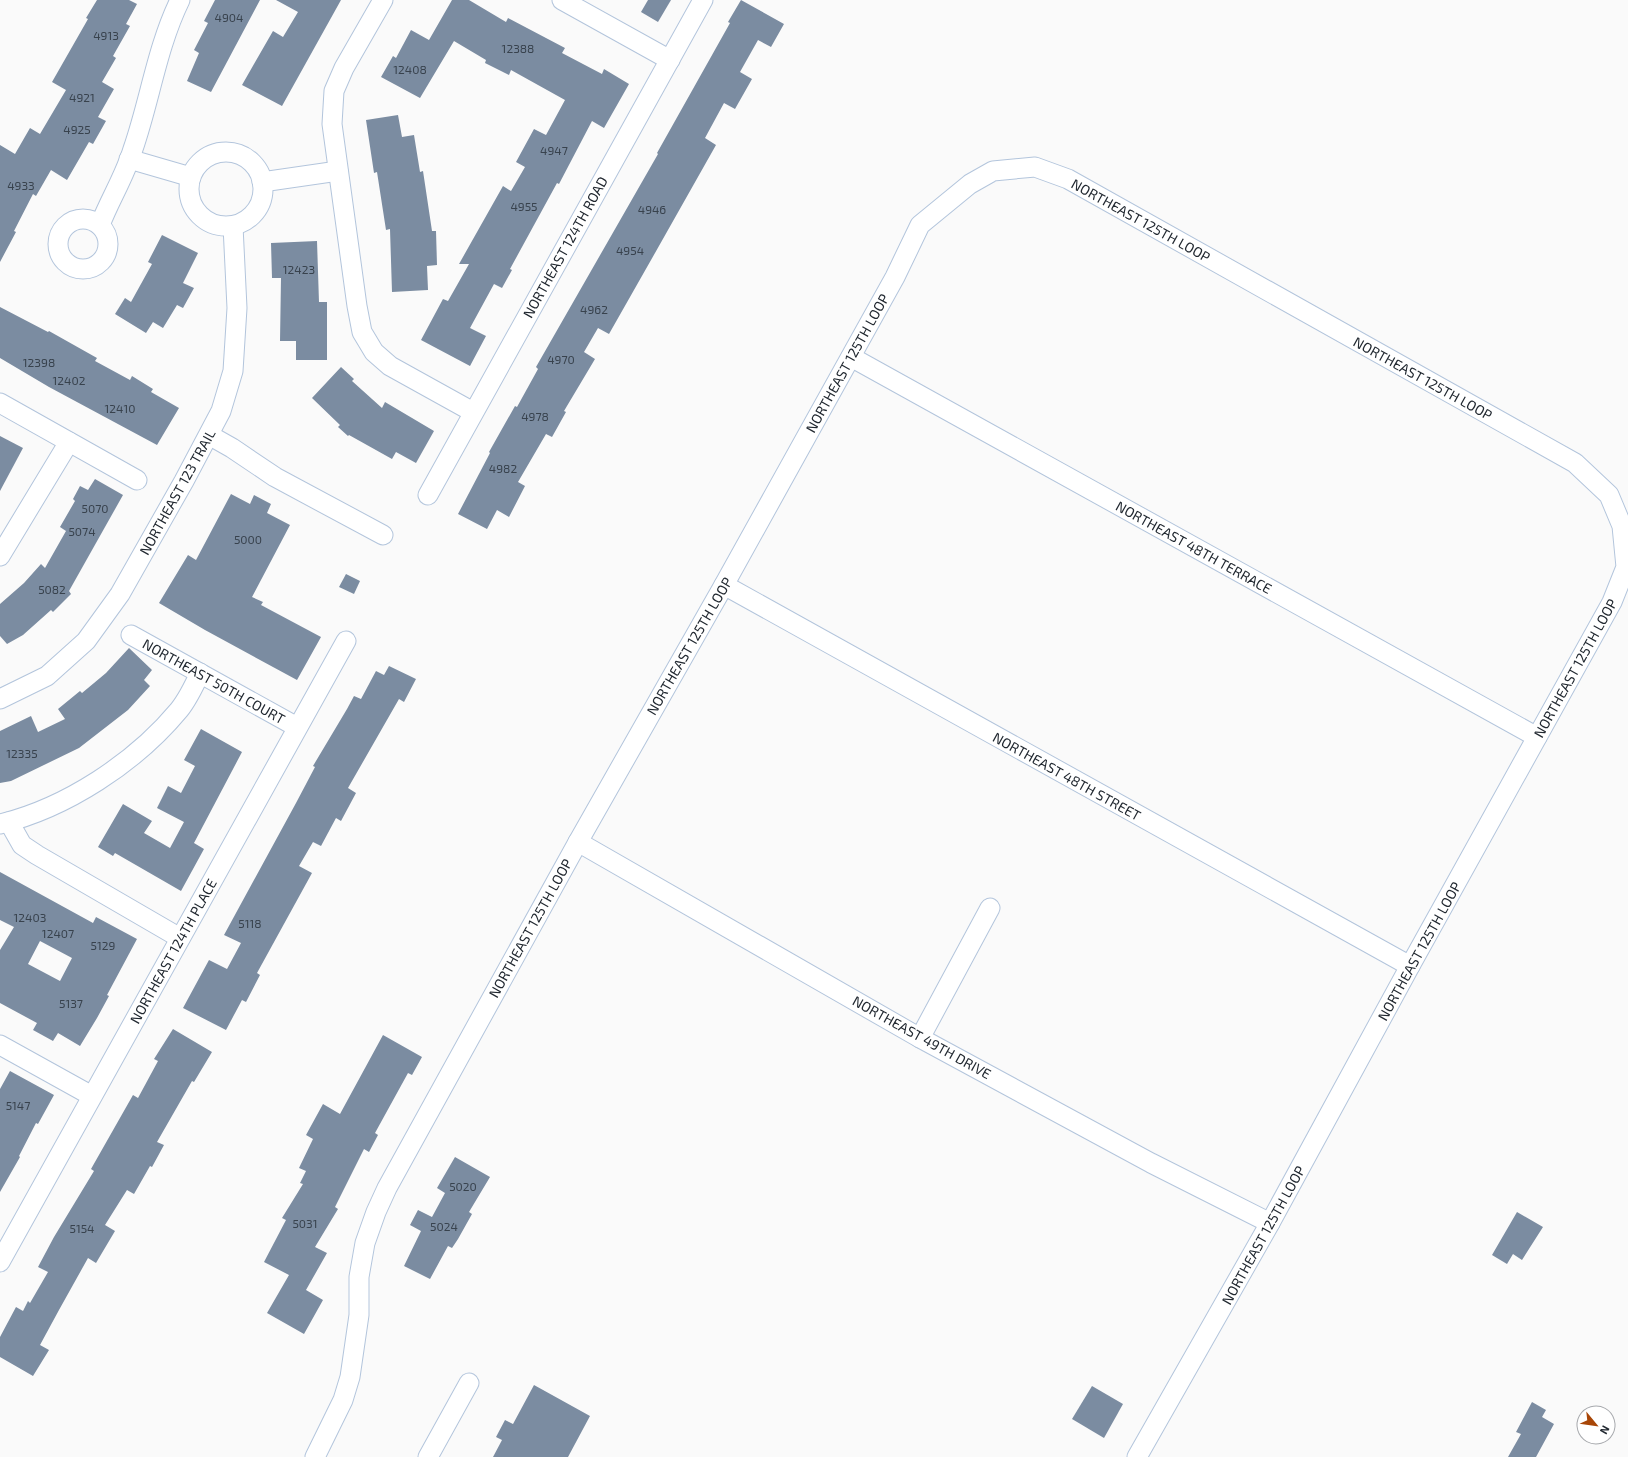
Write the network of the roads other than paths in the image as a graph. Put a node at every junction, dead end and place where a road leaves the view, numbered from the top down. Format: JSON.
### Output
{"nodes":[{"id":1,"x":180,"y":0,"type":"edge"},
{"id":2,"x":383,"y":0,"type":"edge"},
{"id":3,"x":562,"y":0,"type":"edge"},
{"id":4,"x":703,"y":0,"type":"edge"},
{"id":5,"x":670,"y":60,"type":"junction"},
{"id":6,"x":129,"y":159,"type":"junction"},
{"id":7,"x":338,"y":171,"type":"junction"},
{"id":8,"x":191,"y":177,"type":"junction"},
{"id":9,"x":262,"y":182,"type":"junction"},
{"id":10,"x":100,"y":225,"type":"dead end"},
{"id":11,"x":233,"y":226,"type":"junction"},
{"id":12,"x":851,"y":357,"type":"junction"},
{"id":13,"x":0,"y":403,"type":"edge"},
{"id":14,"x":473,"y":412,"type":"junction"},
{"id":15,"x":209,"y":435,"type":"junction"},
{"id":16,"x":70,"y":442,"type":"junction"},
{"id":17,"x":137,"y":480,"type":"dead end"},
{"id":18,"x":428,"y":495,"type":"dead end"},
{"id":19,"x":383,"y":535,"type":"dead end"},
{"id":20,"x":0,"y":556,"type":"edge"},
{"id":21,"x":724,"y":585,"type":"junction"},
{"id":22,"x":131,"y":635,"type":"dead end"},
{"id":23,"x":346,"y":641,"type":"dead end"},
{"id":24,"x":200,"y":673,"type":"junction"},
{"id":25,"x":0,"y":699,"type":"edge"},
{"id":26,"x":297,"y":727,"type":"junction"},
{"id":27,"x":1537,"y":737,"type":"junction"},
{"id":28,"x":4,"y":823,"type":"edge"},
{"id":29,"x":578,"y":842,"type":"junction"},
{"id":30,"x":990,"y":908,"type":"dead end"},
{"id":31,"x":180,"y":938,"type":"junction"},
{"id":32,"x":1410,"y":966,"type":"junction"},
{"id":33,"x":920,"y":1038,"type":"junction"},
{"id":34,"x":0,"y":1045,"type":"edge"},
{"id":35,"x":92,"y":1096,"type":"junction"},
{"id":36,"x":1270,"y":1223,"type":"junction"},
{"id":37,"x":1,"y":1256,"type":"edge"},
{"id":38,"x":469,"y":1383,"type":"dead end"},
{"id":39,"x":315,"y":1457,"type":"edge"},
{"id":40,"x":428,"y":1457,"type":"edge"},
{"id":41,"x":1137,"y":1457,"type":"edge"}],
"edges":[{"from":1,"to":6,"type":"street"},
{"from":2,"to":7,"type":"street"},
{"from":3,"to":5,"type":"street"},
{"from":4,"to":5,"type":"street","name":"NORTHEAST 124TH ROAD"},
{"from":5,"to":14,"type":"street","name":"NORTHEAST 124TH ROAD"},
{"from":6,"to":8,"type":"street"},
{"from":6,"to":10,"type":"street"},
{"from":7,"to":9,"type":"street"},
{"from":7,"to":14,"type":"street"},
{"from":8,"to":9,"type":"street"},
{"from":8,"to":11,"type":"street"},
{"from":9,"to":11,"type":"street"},
{"from":11,"to":15,"type":"street","name":"NORTHEAST 123 TRAIL"},
{"from":12,"to":21,"type":"street","name":"NORTHEAST 125TH LOOP"},
{"from":12,"to":27,"type":"street","name":"NORTHEAST 48TH TERRACE"},
{"from":12,"to":27,"type":"street","name":"NORTHEAST 125TH LOOP"},
{"from":13,"to":16,"type":"street"},
{"from":14,"to":18,"type":"street","name":"NORTHEAST 124TH ROAD"},
{"from":15,"to":19,"type":"street"},
{"from":15,"to":25,"type":"street","name":"NORTHEAST 123 TRAIL"},
{"from":16,"to":17,"type":"street"},
{"from":16,"to":20,"type":"street"},
{"from":21,"to":29,"type":"street","name":"NORTHEAST 125TH LOOP"},
{"from":21,"to":32,"type":"street","name":"NORTHEAST 48TH STREET"},
{"from":22,"to":24,"type":"street","name":"NORTHEAST 50TH COURT"},
{"from":23,"to":26,"type":"street","name":"NORTHEAST 124TH PLACE"},
{"from":24,"to":26,"type":"street","name":"NORTHEAST 50TH COURT"},
{"from":24,"to":28,"type":"street"},
{"from":26,"to":31,"type":"street","name":"NORTHEAST 124TH PLACE"},
{"from":27,"to":32,"type":"street","name":"NORTHEAST 125TH LOOP"},
{"from":28,"to":31,"type":"street"},
{"from":29,"to":33,"type":"street","name":"NORTHEAST 49TH DRIVE"},
{"from":29,"to":39,"type":"street","name":"NORTHEAST 125TH LOOP"},
{"from":30,"to":33,"type":"street"},
{"from":31,"to":35,"type":"street","name":"NORTHEAST 124TH PLACE"},
{"from":32,"to":36,"type":"street","name":"NORTHEAST 125TH LOOP"},
{"from":33,"to":36,"type":"street","name":"NORTHEAST 49TH DRIVE"},
{"from":34,"to":35,"type":"street"},
{"from":35,"to":37,"type":"street","name":"NORTHEAST 124TH PLACE"},
{"from":36,"to":41,"type":"street","name":"NORTHEAST 125TH LOOP"},
{"from":38,"to":40,"type":"street"}]}
